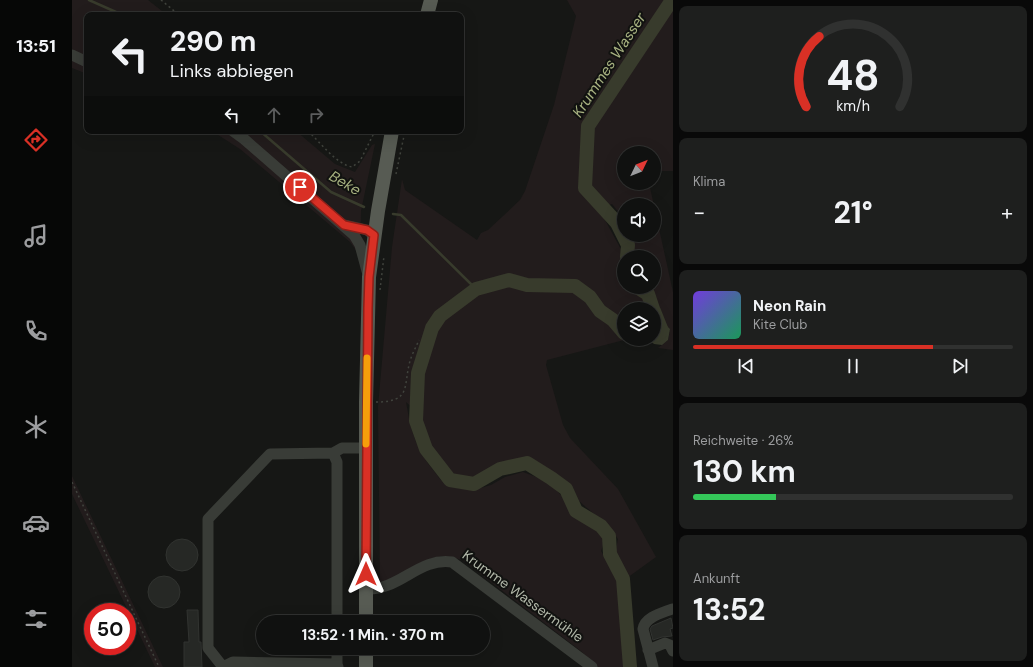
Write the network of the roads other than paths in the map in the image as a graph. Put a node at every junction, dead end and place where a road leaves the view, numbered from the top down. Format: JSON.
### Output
{"nodes":[{"id":1,"x":431,"y":0,"type":"edge"},
{"id":2,"x":428,"y":12,"type":"edge"},
{"id":3,"x":72,"y":55,"type":"edge"},
{"id":4,"x":84,"y":61,"type":"edge"},
{"id":5,"x":238,"y":134,"type":"edge"},
{"id":6,"x":391,"y":134,"type":"edge"},
{"id":7,"x":378,"y":211,"type":"junction"},
{"id":8,"x":354,"y":231,"type":"junction"},
{"id":9,"x":374,"y":235,"type":"junction"},
{"id":10,"x":369,"y":277,"type":"junction"},
{"id":11,"x":366,"y":448,"type":"junction"},
{"id":12,"x":333,"y":453,"type":"junction"},
{"id":13,"x":366,"y":589,"type":"junction"},
{"id":14,"x":672,"y":609,"type":"dead end"},
{"id":15,"x":337,"y":615,"type":"edge"},
{"id":16,"x":366,"y":615,"type":"edge"},
{"id":17,"x":648,"y":650,"type":"junction"},
{"id":18,"x":673,"y":651,"type":"edge"},
{"id":19,"x":337,"y":655,"type":"edge"},
{"id":20,"x":366,"y":655,"type":"edge"},
{"id":21,"x":338,"y":665,"type":"edge"},
{"id":22,"x":223,"y":667,"type":"edge"},
{"id":23,"x":366,"y":667,"type":"edge"},
{"id":24,"x":592,"y":667,"type":"edge"},
{"id":25,"x":653,"y":667,"type":"edge"}],
"edges":[{"from":1,"to":2,"type":"main road"},
{"from":3,"to":4,"type":"street"},
{"from":5,"to":8,"type":"street"},
{"from":6,"to":7,"type":"main road"},
{"from":7,"to":8,"type":"street"},
{"from":7,"to":9,"type":"main road"},
{"from":8,"to":9,"type":"street"},
{"from":8,"to":10,"type":"street"},
{"from":9,"to":10,"type":"main road"},
{"from":10,"to":11,"type":"main road"},
{"from":11,"to":12,"type":"street"},
{"from":11,"to":13,"type":"main road"},
{"from":12,"to":15,"type":"street"},
{"from":12,"to":22,"type":"street"},
{"from":13,"to":16,"type":"main road"},
{"from":13,"to":24,"type":"street","name":"Krumme Wassermühle"},
{"from":14,"to":17,"type":"street"},
{"from":17,"to":18,"type":"street"},
{"from":17,"to":25,"type":"street"},
{"from":19,"to":21,"type":"street"},
{"from":20,"to":23,"type":"main road"},
{"from":21,"to":22,"type":"street"}]}
